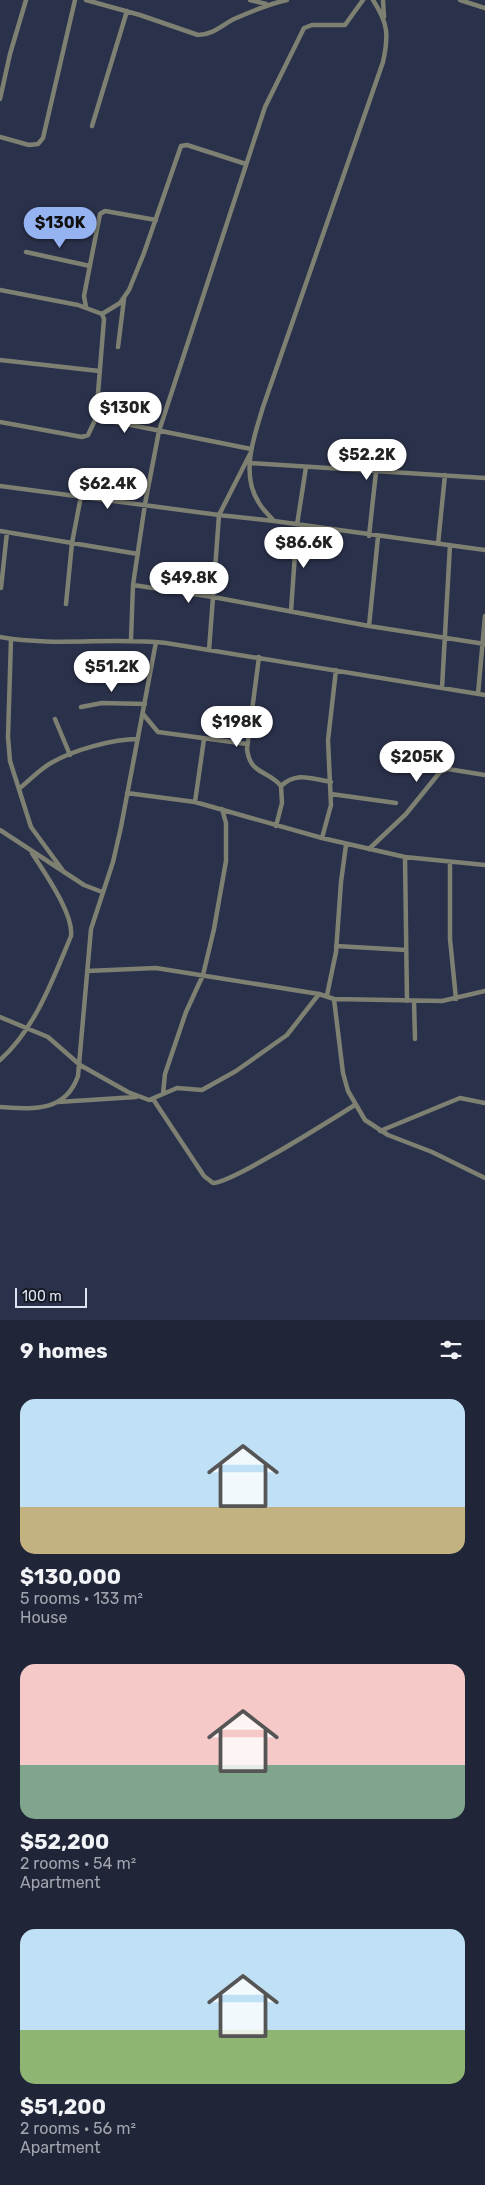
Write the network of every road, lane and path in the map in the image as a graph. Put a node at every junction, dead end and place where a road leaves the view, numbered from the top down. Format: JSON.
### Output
{"nodes":[{"id":1,"x":26,"y":0,"type":"edge"},
{"id":2,"x":75,"y":0,"type":"edge"},
{"id":3,"x":86,"y":0,"type":"edge"},
{"id":4,"x":250,"y":0,"type":"edge"},
{"id":5,"x":287,"y":0,"type":"edge"},
{"id":6,"x":363,"y":0,"type":"edge"},
{"id":7,"x":373,"y":0,"type":"edge"},
{"id":8,"x":383,"y":0,"type":"edge"},
{"id":9,"x":460,"y":0,"type":"edge"},
{"id":10,"x":267,"y":4,"type":"junction"},
{"id":11,"x":485,"y":8,"type":"edge"},
{"id":12,"x":127,"y":11,"type":"junction"},
{"id":13,"x":384,"y":17,"type":"junction"},
{"id":14,"x":0,"y":99,"type":"edge"},
{"id":15,"x":92,"y":126,"type":"dead end"},
{"id":16,"x":0,"y":137,"type":"edge"},
{"id":17,"x":246,"y":164,"type":"junction"},
{"id":18,"x":156,"y":220,"type":"junction"},
{"id":19,"x":66,"y":223,"type":"dead end"},
{"id":20,"x":96,"y":228,"type":"junction"},
{"id":21,"x":26,"y":252,"type":"dead end"},
{"id":22,"x":90,"y":266,"type":"junction"},
{"id":23,"x":0,"y":290,"type":"edge"},
{"id":24,"x":124,"y":299,"type":"junction"},
{"id":25,"x":86,"y":307,"type":"junction"},
{"id":26,"x":102,"y":314,"type":"junction"},
{"id":27,"x":118,"y":347,"type":"dead end"},
{"id":28,"x":0,"y":360,"type":"edge"},
{"id":29,"x":99,"y":371,"type":"junction"},
{"id":30,"x":96,"y":418,"type":"junction"},
{"id":31,"x":0,"y":422,"type":"edge"},
{"id":32,"x":158,"y":431,"type":"junction"},
{"id":33,"x":251,"y":450,"type":"junction"},
{"id":34,"x":250,"y":463,"type":"junction"},
{"id":35,"x":306,"y":468,"type":"junction"},
{"id":36,"x":376,"y":472,"type":"junction"},
{"id":37,"x":445,"y":475,"type":"junction"},
{"id":38,"x":485,"y":478,"type":"edge"},
{"id":39,"x":0,"y":486,"type":"edge"},
{"id":40,"x":81,"y":496,"type":"junction"},
{"id":41,"x":145,"y":504,"type":"junction"},
{"id":42,"x":219,"y":516,"type":"junction"},
{"id":43,"x":274,"y":522,"type":"junction"},
{"id":44,"x":297,"y":525,"type":"junction"},
{"id":45,"x":0,"y":531,"type":"edge"},
{"id":46,"x":7,"y":532,"type":"junction"},
{"id":47,"x":369,"y":536,"type":"junction"},
{"id":48,"x":378,"y":537,"type":"junction"},
{"id":49,"x":72,"y":543,"type":"junction"},
{"id":50,"x":438,"y":544,"type":"junction"},
{"id":51,"x":450,"y":546,"type":"junction"},
{"id":52,"x":485,"y":550,"type":"edge"},
{"id":53,"x":138,"y":554,"type":"junction"},
{"id":54,"x":133,"y":585,"type":"junction"},
{"id":55,"x":1,"y":588,"type":"edge"},
{"id":56,"x":213,"y":597,"type":"junction"},
{"id":57,"x":66,"y":604,"type":"dead end"},
{"id":58,"x":291,"y":611,"type":"junction"},
{"id":59,"x":485,"y":616,"type":"edge"},
{"id":60,"x":369,"y":626,"type":"junction"},
{"id":61,"x":0,"y":637,"type":"edge"},
{"id":62,"x":11,"y":639,"type":"junction"},
{"id":63,"x":131,"y":639,"type":"junction"},
{"id":64,"x":445,"y":639,"type":"junction"},
{"id":65,"x":156,"y":642,"type":"junction"},
{"id":66,"x":484,"y":644,"type":"edge"},
{"id":67,"x":209,"y":650,"type":"junction"},
{"id":68,"x":259,"y":657,"type":"junction"},
{"id":69,"x":336,"y":670,"type":"junction"},
{"id":70,"x":442,"y":688,"type":"junction"},
{"id":71,"x":478,"y":694,"type":"junction"},
{"id":72,"x":485,"y":695,"type":"edge"},
{"id":73,"x":145,"y":704,"type":"junction"},
{"id":74,"x":81,"y":707,"type":"dead end"},
{"id":75,"x":143,"y":714,"type":"junction"},
{"id":76,"x":55,"y":719,"type":"dead end"},
{"id":77,"x":138,"y":739,"type":"junction"},
{"id":78,"x":204,"y":739,"type":"junction"},
{"id":79,"x":247,"y":744,"type":"junction"},
{"id":80,"x":70,"y":755,"type":"junction"},
{"id":81,"x":485,"y":775,"type":"edge"},
{"id":82,"x":331,"y":782,"type":"junction"},
{"id":83,"x":281,"y":786,"type":"junction"},
{"id":84,"x":20,"y":788,"type":"junction"},
{"id":85,"x":127,"y":793,"type":"junction"},
{"id":86,"x":331,"y":794,"type":"junction"},
{"id":87,"x":195,"y":802,"type":"junction"},
{"id":88,"x":396,"y":803,"type":"dead end"},
{"id":89,"x":222,"y":809,"type":"junction"},
{"id":90,"x":276,"y":826,"type":"junction"},
{"id":91,"x":0,"y":830,"type":"edge"},
{"id":92,"x":322,"y":838,"type":"junction"},
{"id":93,"x":346,"y":845,"type":"junction"},
{"id":94,"x":369,"y":849,"type":"junction"},
{"id":95,"x":32,"y":853,"type":"junction"},
{"id":96,"x":405,"y":857,"type":"junction"},
{"id":97,"x":450,"y":863,"type":"junction"},
{"id":98,"x":485,"y":865,"type":"edge"},
{"id":99,"x":64,"y":872,"type":"junction"},
{"id":100,"x":102,"y":892,"type":"junction"},
{"id":101,"x":336,"y":946,"type":"junction"},
{"id":102,"x":406,"y":950,"type":"junction"},
{"id":103,"x":87,"y":971,"type":"junction"},
{"id":104,"x":203,"y":975,"type":"junction"},
{"id":105,"x":485,"y":991,"type":"edge"},
{"id":106,"x":319,"y":994,"type":"junction"},
{"id":107,"x":327,"y":995,"type":"junction"},
{"id":108,"x":334,"y":999,"type":"junction"},
{"id":109,"x":456,"y":999,"type":"junction"},
{"id":110,"x":407,"y":1001,"type":"junction"},
{"id":111,"x":414,"y":1001,"type":"junction"},
{"id":112,"x":0,"y":1017,"type":"edge"},
{"id":113,"x":26,"y":1029,"type":"junction"},
{"id":114,"x":415,"y":1039,"type":"dead end"},
{"id":115,"x":0,"y":1060,"type":"edge"},
{"id":116,"x":80,"y":1065,"type":"junction"},
{"id":117,"x":163,"y":1094,"type":"junction"},
{"id":118,"x":137,"y":1096,"type":"junction"},
{"id":119,"x":153,"y":1099,"type":"junction"},
{"id":120,"x":58,"y":1102,"type":"junction"},
{"id":121,"x":485,"y":1103,"type":"edge"},
{"id":122,"x":355,"y":1105,"type":"junction"},
{"id":123,"x":0,"y":1107,"type":"edge"},
{"id":124,"x":380,"y":1131,"type":"junction"},
{"id":125,"x":485,"y":1178,"type":"edge"}],
"edges":[{"from":1,"to":14,"type":"street"},
{"from":2,"to":16,"type":"street"},
{"from":3,"to":12,"type":"street"},
{"from":4,"to":10,"type":"street"},
{"from":5,"to":10,"type":"street"},
{"from":6,"to":17,"type":"street"},
{"from":7,"to":13,"type":"street"},
{"from":8,"to":13,"type":"street"},
{"from":9,"to":11,"type":"street"},
{"from":10,"to":12,"type":"street"},
{"from":12,"to":15,"type":"street"},
{"from":13,"to":33,"type":"street"},
{"from":17,"to":18,"type":"street"},
{"from":17,"to":32,"type":"street"},
{"from":18,"to":20,"type":"street"},
{"from":18,"to":24,"type":"street"},
{"from":19,"to":20,"type":"street"},
{"from":20,"to":22,"type":"street"},
{"from":21,"to":22,"type":"street"},
{"from":22,"to":25,"type":"street"},
{"from":23,"to":25,"type":"street"},
{"from":24,"to":26,"type":"street"},
{"from":24,"to":27,"type":"street"},
{"from":25,"to":26,"type":"street"},
{"from":26,"to":29,"type":"street"},
{"from":28,"to":29,"type":"street"},
{"from":29,"to":30,"type":"street"},
{"from":30,"to":31,"type":"street"},
{"from":30,"to":32,"type":"street"},
{"from":32,"to":33,"type":"street"},
{"from":32,"to":41,"type":"street"},
{"from":33,"to":34,"type":"street"},
{"from":33,"to":42,"type":"street"},
{"from":34,"to":35,"type":"street"},
{"from":34,"to":43,"type":"street"},
{"from":35,"to":36,"type":"street"},
{"from":35,"to":44,"type":"street"},
{"from":36,"to":37,"type":"street"},
{"from":36,"to":47,"type":"street"},
{"from":37,"to":38,"type":"street"},
{"from":37,"to":50,"type":"street"},
{"from":39,"to":40,"type":"street"},
{"from":40,"to":41,"type":"street"},
{"from":40,"to":49,"type":"street"},
{"from":41,"to":42,"type":"street"},
{"from":41,"to":53,"type":"street"},
{"from":42,"to":43,"type":"street"},
{"from":42,"to":56,"type":"street"},
{"from":43,"to":44,"type":"street"},
{"from":44,"to":47,"type":"street"},
{"from":44,"to":58,"type":"street"},
{"from":45,"to":46,"type":"street"},
{"from":46,"to":49,"type":"street"},
{"from":46,"to":55,"type":"street"},
{"from":47,"to":48,"type":"street"},
{"from":48,"to":50,"type":"street"},
{"from":48,"to":60,"type":"street"},
{"from":49,"to":53,"type":"street"},
{"from":49,"to":57,"type":"street"},
{"from":50,"to":51,"type":"street"},
{"from":51,"to":52,"type":"street"},
{"from":51,"to":64,"type":"street"},
{"from":53,"to":54,"type":"street"},
{"from":54,"to":56,"type":"street"},
{"from":54,"to":63,"type":"street"},
{"from":56,"to":58,"type":"street"},
{"from":56,"to":67,"type":"street"},
{"from":58,"to":60,"type":"street"},
{"from":59,"to":66,"type":"street"},
{"from":60,"to":64,"type":"street"},
{"from":61,"to":62,"type":"street"},
{"from":62,"to":63,"type":"street"},
{"from":62,"to":84,"type":"street"},
{"from":63,"to":65,"type":"street"},
{"from":64,"to":66,"type":"street"},
{"from":64,"to":70,"type":"street"},
{"from":65,"to":67,"type":"street"},
{"from":65,"to":73,"type":"street"},
{"from":66,"to":71,"type":"street"},
{"from":67,"to":68,"type":"street"},
{"from":68,"to":69,"type":"street"},
{"from":68,"to":79,"type":"street"},
{"from":69,"to":70,"type":"street"},
{"from":69,"to":82,"type":"street"},
{"from":70,"to":71,"type":"street"},
{"from":71,"to":72,"type":"street"},
{"from":73,"to":74,"type":"street"},
{"from":73,"to":75,"type":"street"},
{"from":75,"to":77,"type":"street"},
{"from":75,"to":78,"type":"street"},
{"from":76,"to":80,"type":"street"},
{"from":77,"to":80,"type":"street"},
{"from":77,"to":85,"type":"street"},
{"from":78,"to":79,"type":"street"},
{"from":78,"to":87,"type":"street"},
{"from":79,"to":83,"type":"street"},
{"from":80,"to":84,"type":"street"},
{"from":81,"to":94,"type":"street"},
{"from":82,"to":83,"type":"street"},
{"from":82,"to":86,"type":"street"},
{"from":83,"to":90,"type":"street"},
{"from":84,"to":99,"type":"street"},
{"from":85,"to":87,"type":"street"},
{"from":85,"to":100,"type":"street"},
{"from":86,"to":88,"type":"street"},
{"from":86,"to":92,"type":"street"},
{"from":87,"to":89,"type":"street"},
{"from":89,"to":90,"type":"street"},
{"from":89,"to":104,"type":"street"},
{"from":90,"to":92,"type":"street"},
{"from":91,"to":95,"type":"street"},
{"from":92,"to":93,"type":"street"},
{"from":93,"to":94,"type":"street"},
{"from":93,"to":101,"type":"street"},
{"from":94,"to":96,"type":"street"},
{"from":95,"to":99,"type":"street"},
{"from":95,"to":113,"type":"street"},
{"from":96,"to":97,"type":"street"},
{"from":96,"to":102,"type":"street"},
{"from":97,"to":98,"type":"street"},
{"from":97,"to":109,"type":"street"},
{"from":99,"to":100,"type":"street"},
{"from":100,"to":103,"type":"street"},
{"from":101,"to":102,"type":"street"},
{"from":101,"to":107,"type":"street"},
{"from":102,"to":110,"type":"street"},
{"from":103,"to":104,"type":"street"},
{"from":103,"to":116,"type":"street"},
{"from":104,"to":106,"type":"street"},
{"from":104,"to":117,"type":"street"},
{"from":105,"to":109,"type":"street"},
{"from":106,"to":107,"type":"street"},
{"from":106,"to":117,"type":"street"},
{"from":107,"to":108,"type":"street"},
{"from":108,"to":110,"type":"street"},
{"from":108,"to":122,"type":"street"},
{"from":109,"to":111,"type":"street"},
{"from":110,"to":111,"type":"street"},
{"from":111,"to":114,"type":"street"},
{"from":112,"to":113,"type":"street"},
{"from":113,"to":115,"type":"street"},
{"from":113,"to":116,"type":"street"},
{"from":116,"to":118,"type":"street"},
{"from":116,"to":120,"type":"street"},
{"from":117,"to":119,"type":"street"},
{"from":118,"to":119,"type":"street"},
{"from":118,"to":120,"type":"street"},
{"from":119,"to":122,"type":"street"},
{"from":120,"to":123,"type":"street"},
{"from":121,"to":124,"type":"street"},
{"from":122,"to":124,"type":"street"},
{"from":124,"to":125,"type":"street"}]}
